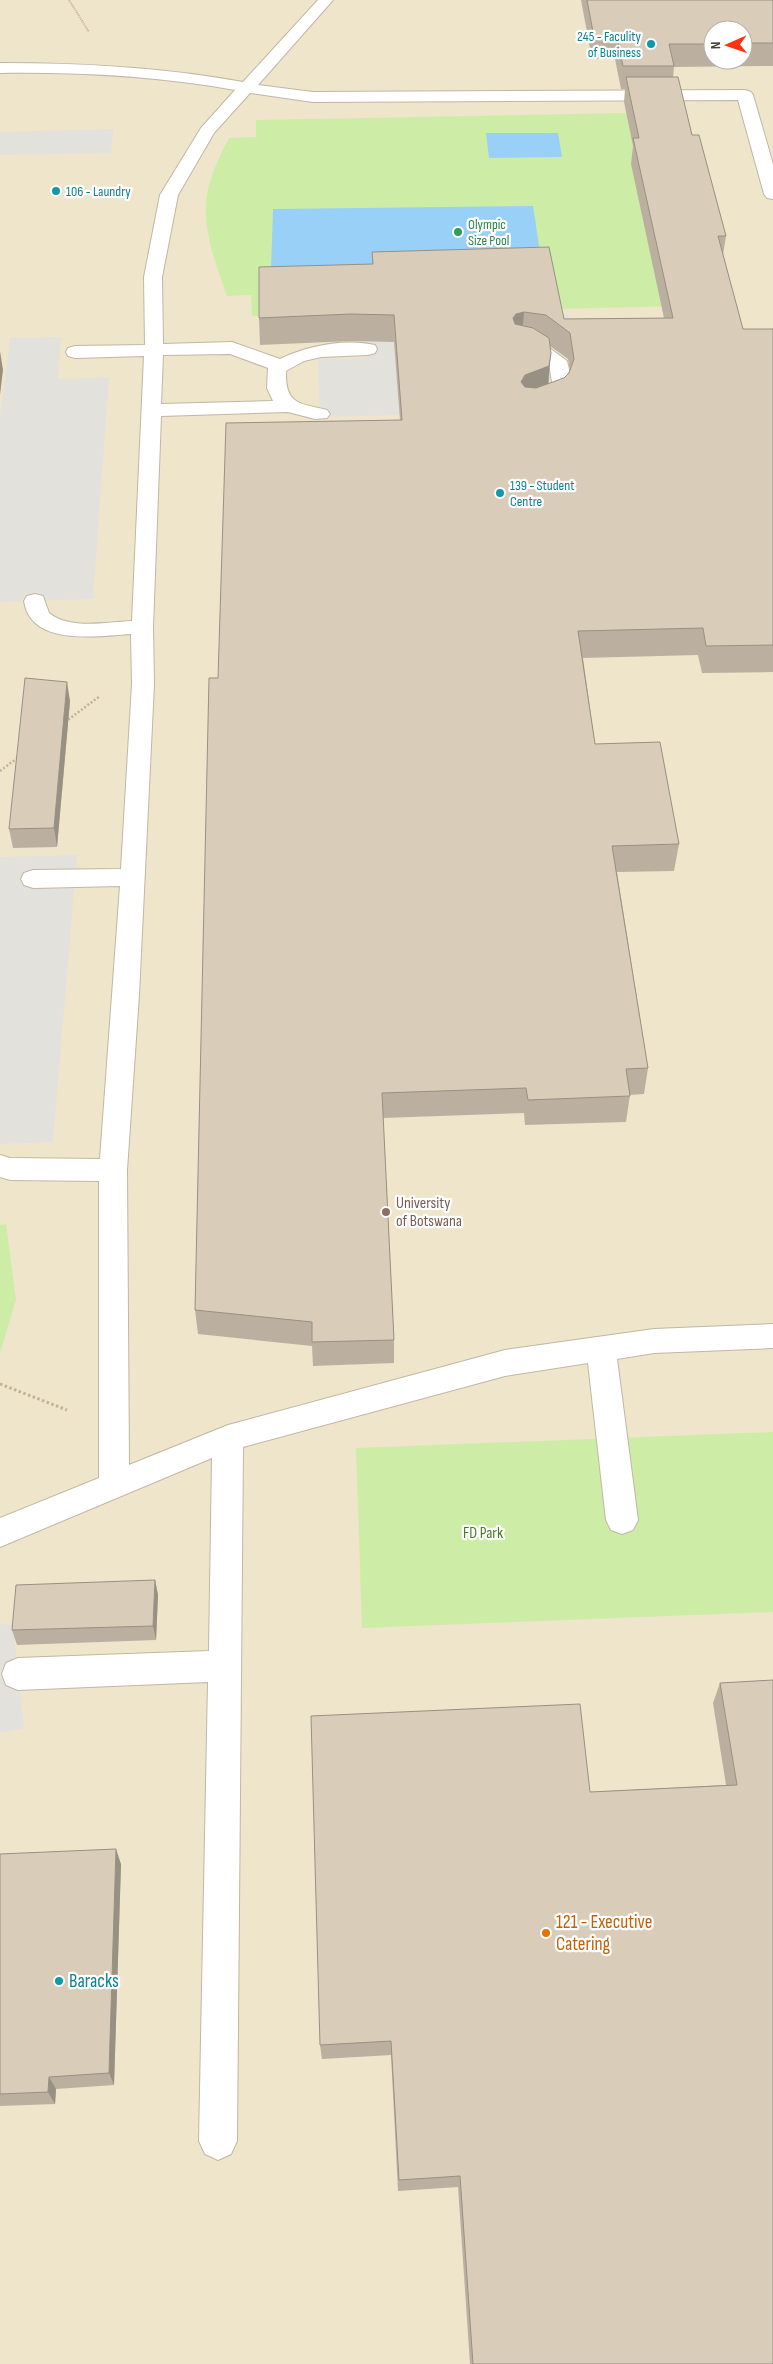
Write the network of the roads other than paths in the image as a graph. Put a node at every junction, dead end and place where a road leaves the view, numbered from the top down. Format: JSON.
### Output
{"nodes":[{"id":1,"x":326,"y":0,"type":"edge"},
{"id":2,"x":0,"y":68,"type":"edge"},
{"id":3,"x":245,"y":89,"type":"junction"},
{"id":4,"x":770,"y":170,"type":"edge"},
{"id":5,"x":773,"y":194,"type":"edge"},
{"id":6,"x":522,"y":346,"type":"edge"},
{"id":7,"x":368,"y":349,"type":"edge"},
{"id":8,"x":154,"y":350,"type":"junction"},
{"id":9,"x":75,"y":352,"type":"dead end"},
{"id":10,"x":281,"y":366,"type":"junction"},
{"id":11,"x":293,"y":406,"type":"junction"},
{"id":12,"x":531,"y":408,"type":"edge"},
{"id":13,"x":151,"y":410,"type":"junction"},
{"id":14,"x":320,"y":414,"type":"dead end"},
{"id":15,"x":35,"y":601,"type":"dead end"},
{"id":16,"x":142,"y":627,"type":"junction"},
{"id":17,"x":133,"y":877,"type":"junction"},
{"id":18,"x":33,"y":879,"type":"dead end"},
{"id":19,"x":0,"y":1166,"type":"edge"},
{"id":20,"x":113,"y":1170,"type":"junction"},
{"id":21,"x":773,"y":1336,"type":"edge"},
{"id":22,"x":601,"y":1349,"type":"junction"},
{"id":23,"x":228,"y":1438,"type":"junction"},
{"id":24,"x":114,"y":1485,"type":"junction"},
{"id":25,"x":622,"y":1520,"type":"dead end"},
{"id":26,"x":0,"y":1533,"type":"edge"},
{"id":27,"x":223,"y":1666,"type":"junction"},
{"id":28,"x":18,"y":1674,"type":"dead end"},
{"id":29,"x":218,"y":2141,"type":"dead end"}],
"edges":[{"from":1,"to":3,"type":"lane"},
{"from":2,"to":3,"type":"lane"},
{"from":3,"to":4,"type":"lane"},
{"from":3,"to":8,"type":"lane"},
{"from":4,"to":5,"type":"lane"},
{"from":6,"to":12,"type":"lane"},
{"from":7,"to":10,"type":"lane"},
{"from":8,"to":9,"type":"lane"},
{"from":8,"to":10,"type":"lane"},
{"from":8,"to":13,"type":"lane"},
{"from":10,"to":11,"type":"lane"},
{"from":11,"to":13,"type":"lane"},
{"from":11,"to":14,"type":"lane"},
{"from":13,"to":16,"type":"lane"},
{"from":15,"to":16,"type":"lane"},
{"from":16,"to":17,"type":"lane"},
{"from":17,"to":18,"type":"lane"},
{"from":17,"to":20,"type":"lane"},
{"from":19,"to":20,"type":"lane"},
{"from":20,"to":24,"type":"lane"},
{"from":21,"to":22,"type":"lane"},
{"from":22,"to":23,"type":"lane"},
{"from":22,"to":25,"type":"lane"},
{"from":23,"to":24,"type":"lane"},
{"from":23,"to":27,"type":"lane"},
{"from":24,"to":26,"type":"lane"},
{"from":27,"to":28,"type":"lane"},
{"from":27,"to":29,"type":"lane"}]}
